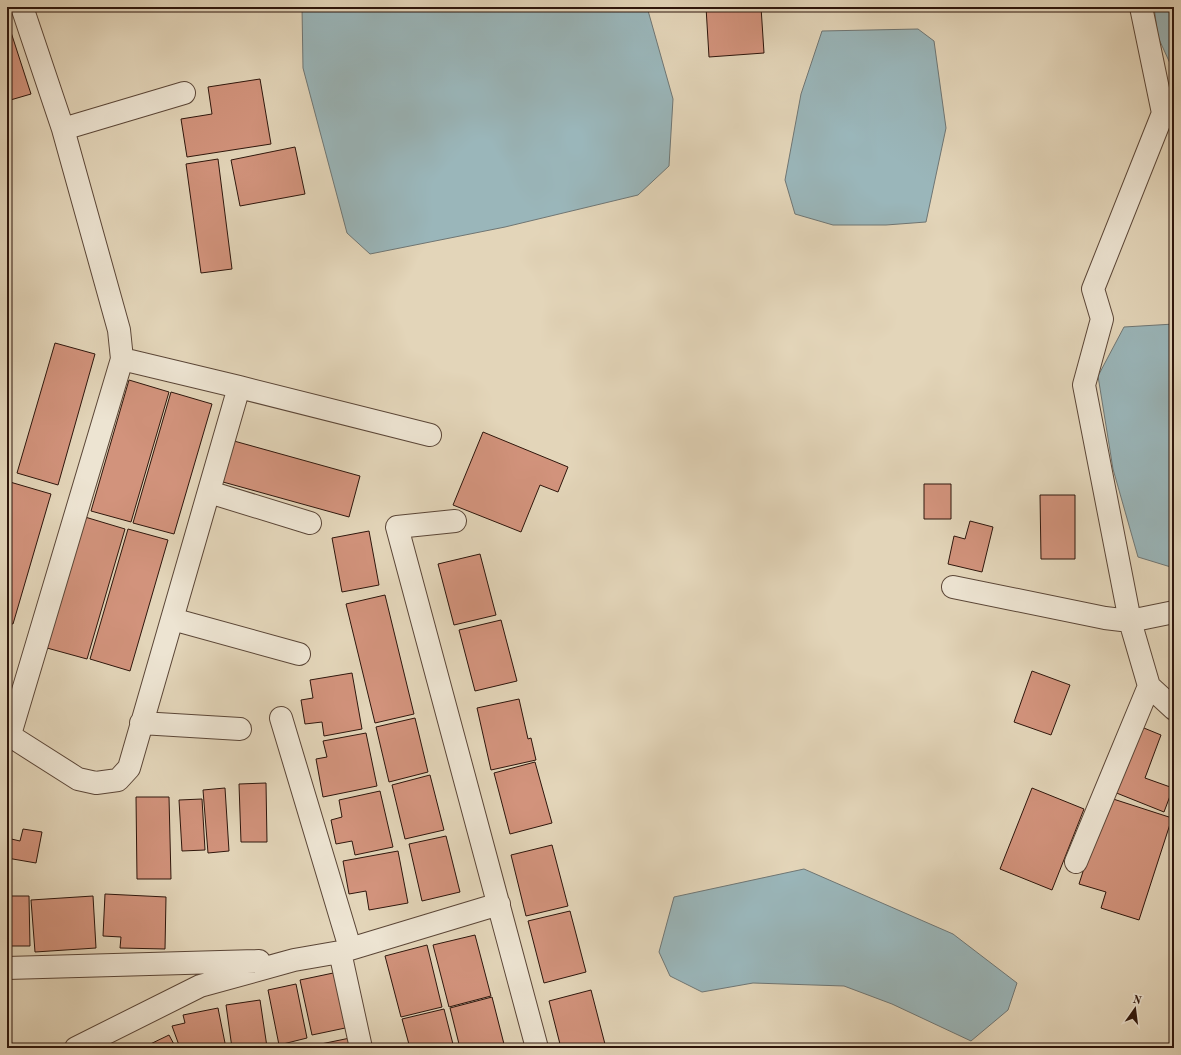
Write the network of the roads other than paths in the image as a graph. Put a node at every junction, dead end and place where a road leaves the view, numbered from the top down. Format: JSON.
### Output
{"nodes":[{"id":1,"x":22,"y":7,"type":"edge"},
{"id":2,"x":1141,"y":7,"type":"edge"},
{"id":3,"x":184,"y":93,"type":"dead end"},
{"id":4,"x":63,"y":129,"type":"junction"},
{"id":5,"x":122,"y":359,"type":"junction"},
{"id":6,"x":239,"y":386,"type":"junction"},
{"id":7,"x":430,"y":435,"type":"dead end"},
{"id":8,"x":209,"y":492,"type":"junction"},
{"id":9,"x":455,"y":521,"type":"dead end"},
{"id":10,"x":310,"y":523,"type":"dead end"},
{"id":11,"x":953,"y":587,"type":"dead end"},
{"id":12,"x":1174,"y":612,"type":"edge"},
{"id":13,"x":172,"y":619,"type":"junction"},
{"id":14,"x":1130,"y":621,"type":"junction"},
{"id":15,"x":299,"y":654,"type":"dead end"},
{"id":16,"x":1149,"y":686,"type":"junction"},
{"id":17,"x":1174,"y":709,"type":"edge"},
{"id":18,"x":281,"y":718,"type":"dead end"},
{"id":19,"x":141,"y":723,"type":"junction"},
{"id":20,"x":240,"y":729,"type":"dead end"},
{"id":21,"x":1076,"y":862,"type":"dead end"},
{"id":22,"x":498,"y":904,"type":"junction"},
{"id":23,"x":345,"y":950,"type":"junction"},
{"id":24,"x":294,"y":960,"type":"junction"},
{"id":25,"x":7,"y":968,"type":"edge"},
{"id":26,"x":76,"y":1048,"type":"edge"},
{"id":27,"x":361,"y":1048,"type":"edge"},
{"id":28,"x":537,"y":1048,"type":"edge"}],
"edges":[{"from":1,"to":4,"type":"street"},
{"from":2,"to":14,"type":"street"},
{"from":3,"to":4,"type":"street"},
{"from":4,"to":5,"type":"street"},
{"from":5,"to":6,"type":"street"},
{"from":5,"to":19,"type":"street"},
{"from":6,"to":7,"type":"street"},
{"from":6,"to":8,"type":"street"},
{"from":8,"to":10,"type":"street"},
{"from":8,"to":13,"type":"street"},
{"from":9,"to":22,"type":"street"},
{"from":11,"to":14,"type":"street"},
{"from":12,"to":14,"type":"street"},
{"from":13,"to":15,"type":"street"},
{"from":13,"to":19,"type":"street"},
{"from":14,"to":16,"type":"street"},
{"from":16,"to":17,"type":"street"},
{"from":16,"to":21,"type":"street"},
{"from":18,"to":23,"type":"street"},
{"from":19,"to":20,"type":"street"},
{"from":22,"to":23,"type":"street"},
{"from":22,"to":28,"type":"street"},
{"from":23,"to":24,"type":"street"},
{"from":23,"to":27,"type":"street"},
{"from":24,"to":25,"type":"street"},
{"from":24,"to":26,"type":"street"}]}
